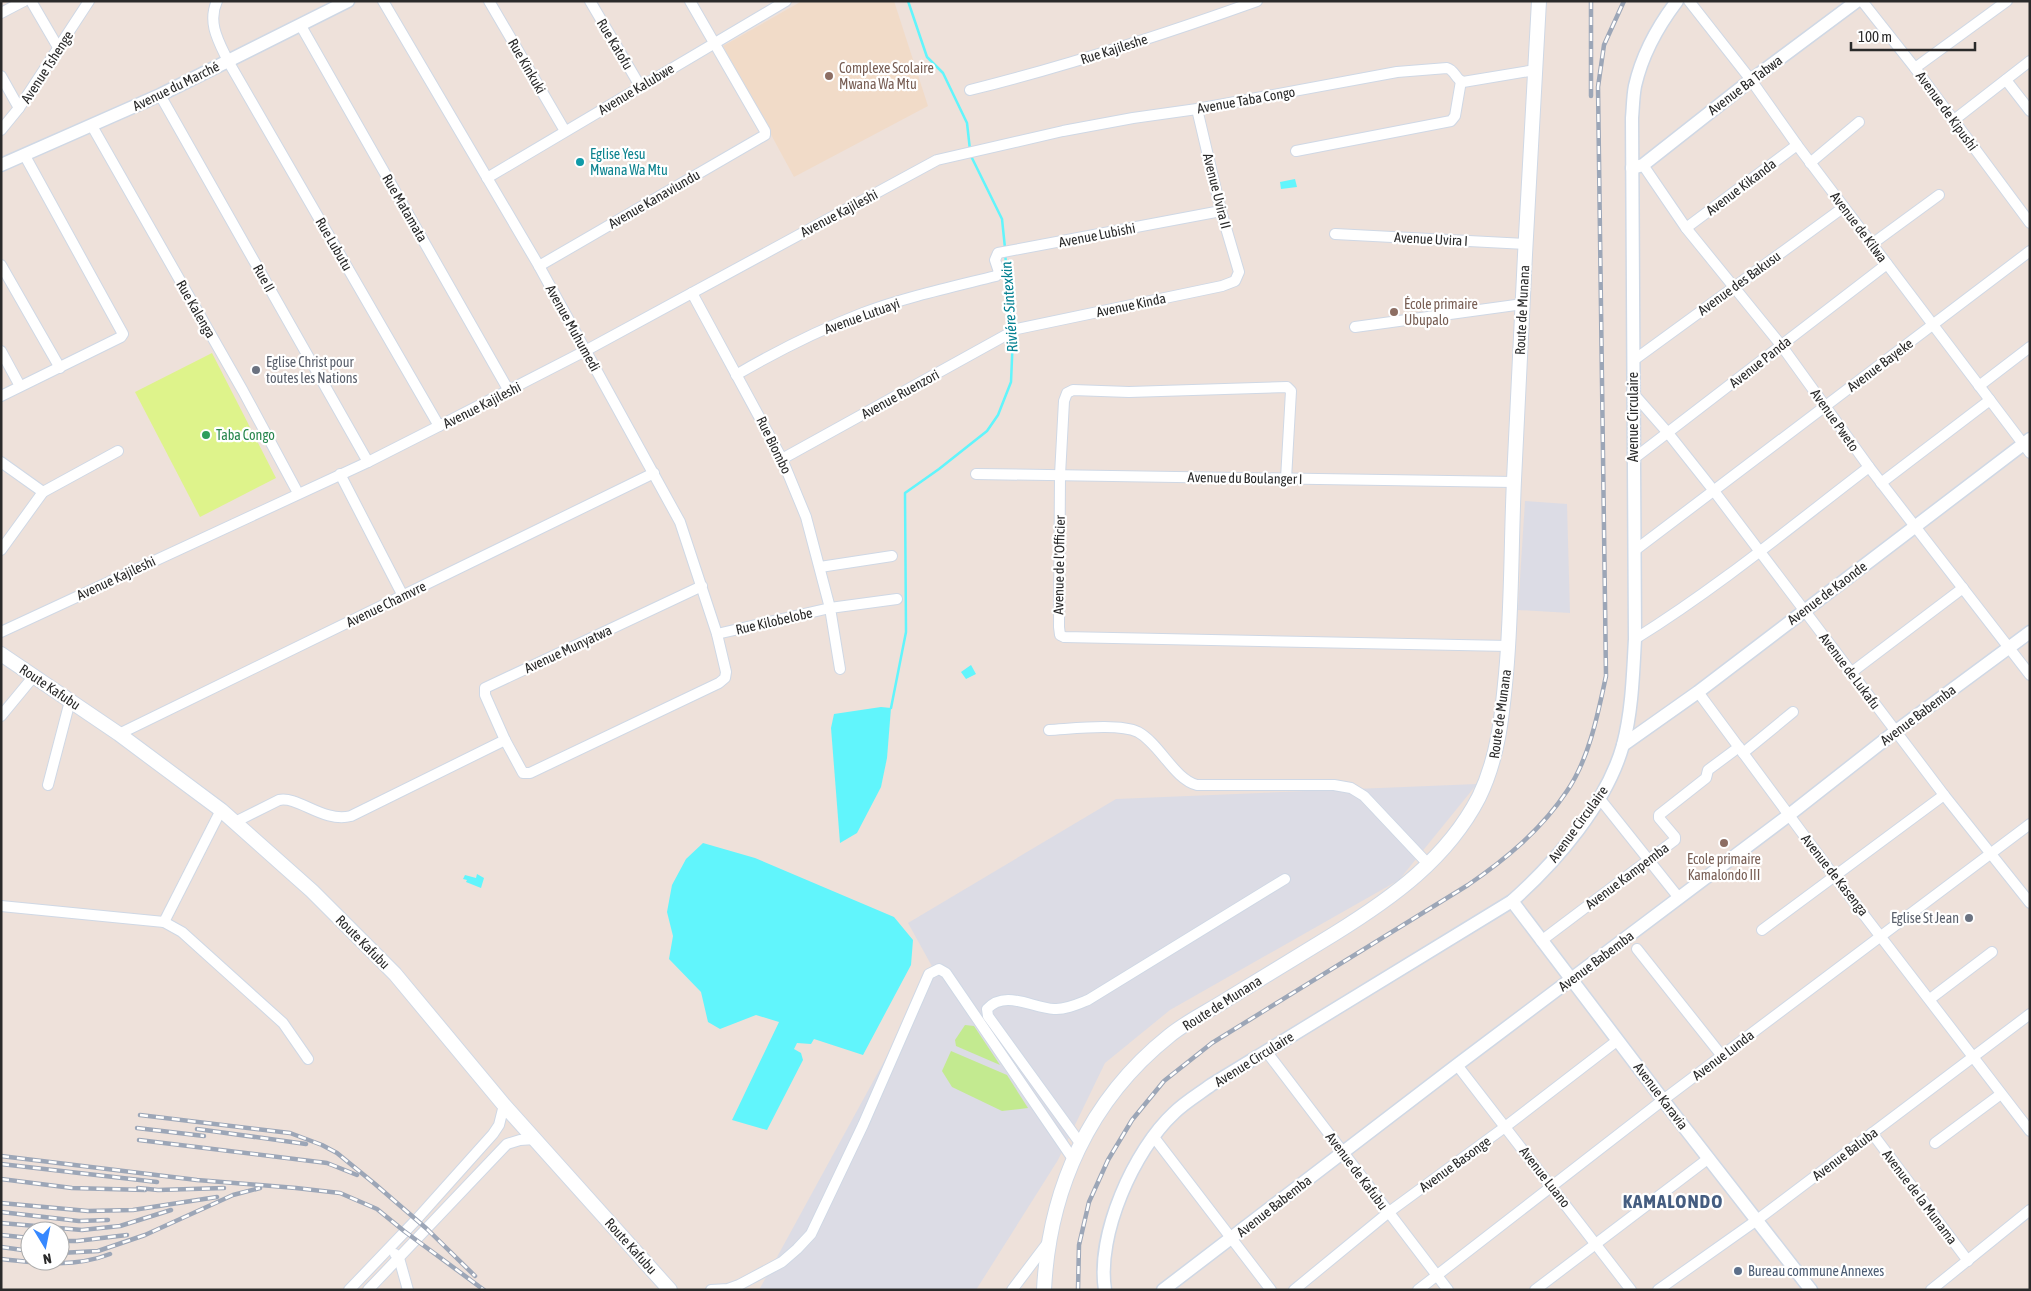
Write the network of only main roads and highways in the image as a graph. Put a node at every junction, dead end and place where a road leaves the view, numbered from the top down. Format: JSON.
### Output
{"nodes":[{"id":1,"x":1539,"y":1,"type":"edge"},
{"id":2,"x":1,"y":654,"type":"edge"},
{"id":3,"x":670,"y":1290,"type":"edge"},
{"id":4,"x":1044,"y":1290,"type":"edge"}],
"edges":[{"from":1,"to":4,"type":"main road","name":"Route de Munana"},
{"from":2,"to":3,"type":"main road","name":"Route Kafubu"}]}
